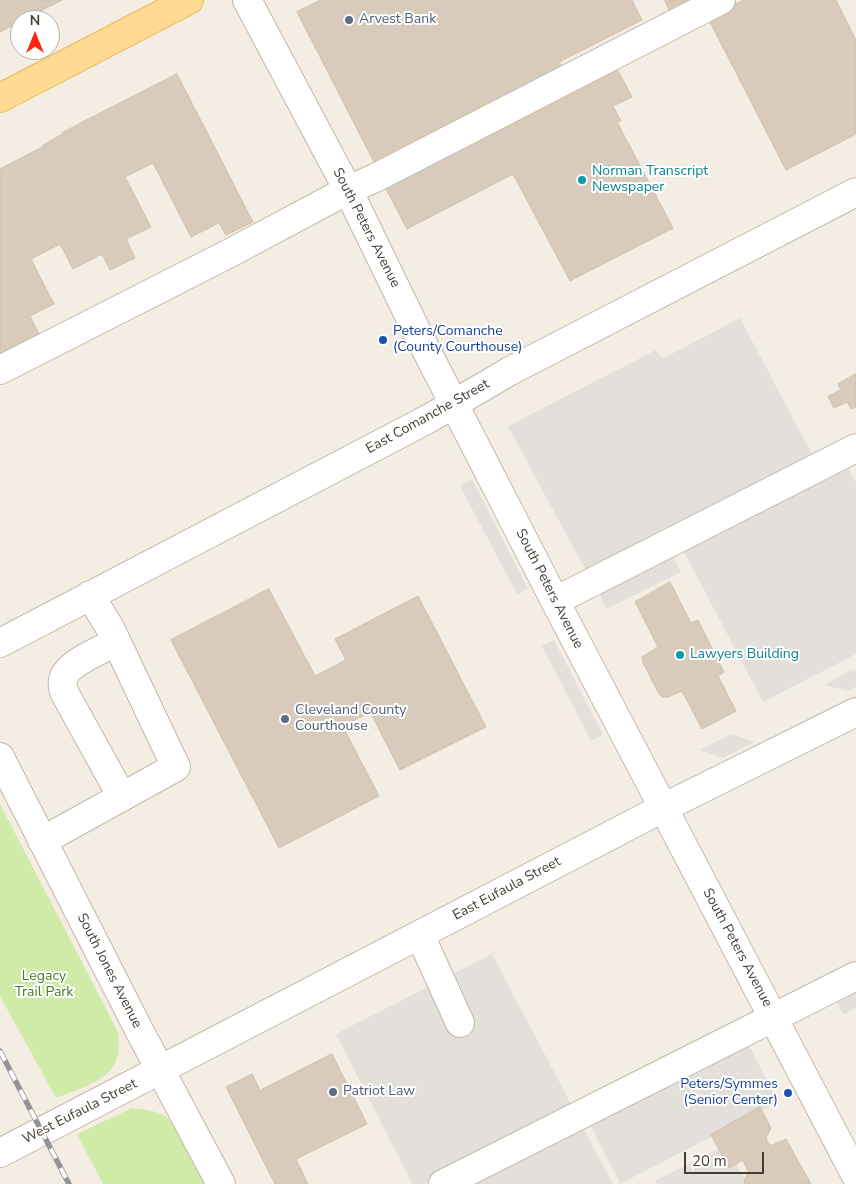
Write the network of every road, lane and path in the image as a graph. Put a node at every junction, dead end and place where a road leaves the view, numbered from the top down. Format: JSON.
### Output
{"nodes":[{"id":1,"x":189,"y":0,"type":"edge"},
{"id":2,"x":247,"y":0,"type":"edge"},
{"id":3,"x":721,"y":0,"type":"edge"},
{"id":4,"x":0,"y":98,"type":"edge"},
{"id":5,"x":348,"y":190,"type":"junction"},
{"id":6,"x":856,"y":192,"type":"edge"},
{"id":7,"x":0,"y":370,"type":"edge"},
{"id":8,"x":454,"y":403,"type":"junction"},
{"id":9,"x":854,"y":454,"type":"edge"},
{"id":10,"x":90,"y":595,"type":"junction"},
{"id":11,"x":555,"y":601,"type":"junction"},
{"id":12,"x":0,"y":642,"type":"edge"},
{"id":13,"x":116,"y":642,"type":"junction"},
{"id":14,"x":853,"y":720,"type":"edge"},
{"id":15,"x":0,"y":757,"type":"edge"},
{"id":16,"x":122,"y":797,"type":"junction"},
{"id":17,"x":663,"y":808,"type":"junction"},
{"id":18,"x":42,"y":841,"type":"junction"},
{"id":19,"x":420,"y":935,"type":"junction"},
{"id":20,"x":856,"y":976,"type":"edge"},
{"id":21,"x":773,"y":1018,"type":"junction"},
{"id":22,"x":460,"y":1023,"type":"dead end"},
{"id":23,"x":160,"y":1070,"type":"junction"},
{"id":24,"x":0,"y":1153,"type":"edge"},
{"id":25,"x":856,"y":1176,"type":"edge"},
{"id":26,"x":221,"y":1184,"type":"edge"},
{"id":27,"x":442,"y":1184,"type":"edge"}],
"edges":[{"from":1,"to":4,"type":"main road"},
{"from":2,"to":5,"type":"street","name":"South Peters Avenue"},
{"from":3,"to":5,"type":"street"},
{"from":5,"to":7,"type":"street"},
{"from":5,"to":8,"type":"street","name":"South Peters Avenue"},
{"from":6,"to":8,"type":"street","name":"East Comanche Street"},
{"from":8,"to":10,"type":"street","name":"East Comanche Street"},
{"from":8,"to":11,"type":"street","name":"South Peters Avenue"},
{"from":9,"to":11,"type":"street"},
{"from":10,"to":12,"type":"street","name":"East Comanche Street"},
{"from":10,"to":13,"type":"street"},
{"from":11,"to":17,"type":"street","name":"South Peters Avenue"},
{"from":13,"to":16,"type":"street"},
{"from":13,"to":16,"type":"street"},
{"from":14,"to":17,"type":"street","name":"East Eufaula Street"},
{"from":15,"to":18,"type":"street","name":"South Jones Avenue"},
{"from":16,"to":18,"type":"street"},
{"from":17,"to":19,"type":"street","name":"East Eufaula Street"},
{"from":17,"to":21,"type":"street","name":"South Peters Avenue"},
{"from":18,"to":23,"type":"street","name":"South Jones Avenue"},
{"from":19,"to":22,"type":"street"},
{"from":19,"to":23,"type":"street","name":"East Eufaula Street"},
{"from":20,"to":21,"type":"street"},
{"from":21,"to":25,"type":"street","name":"South Peters Avenue"},
{"from":21,"to":27,"type":"street"},
{"from":23,"to":24,"type":"street","name":"West Eufaula Street"},
{"from":23,"to":26,"type":"street","name":"South Jones Avenue"}]}
